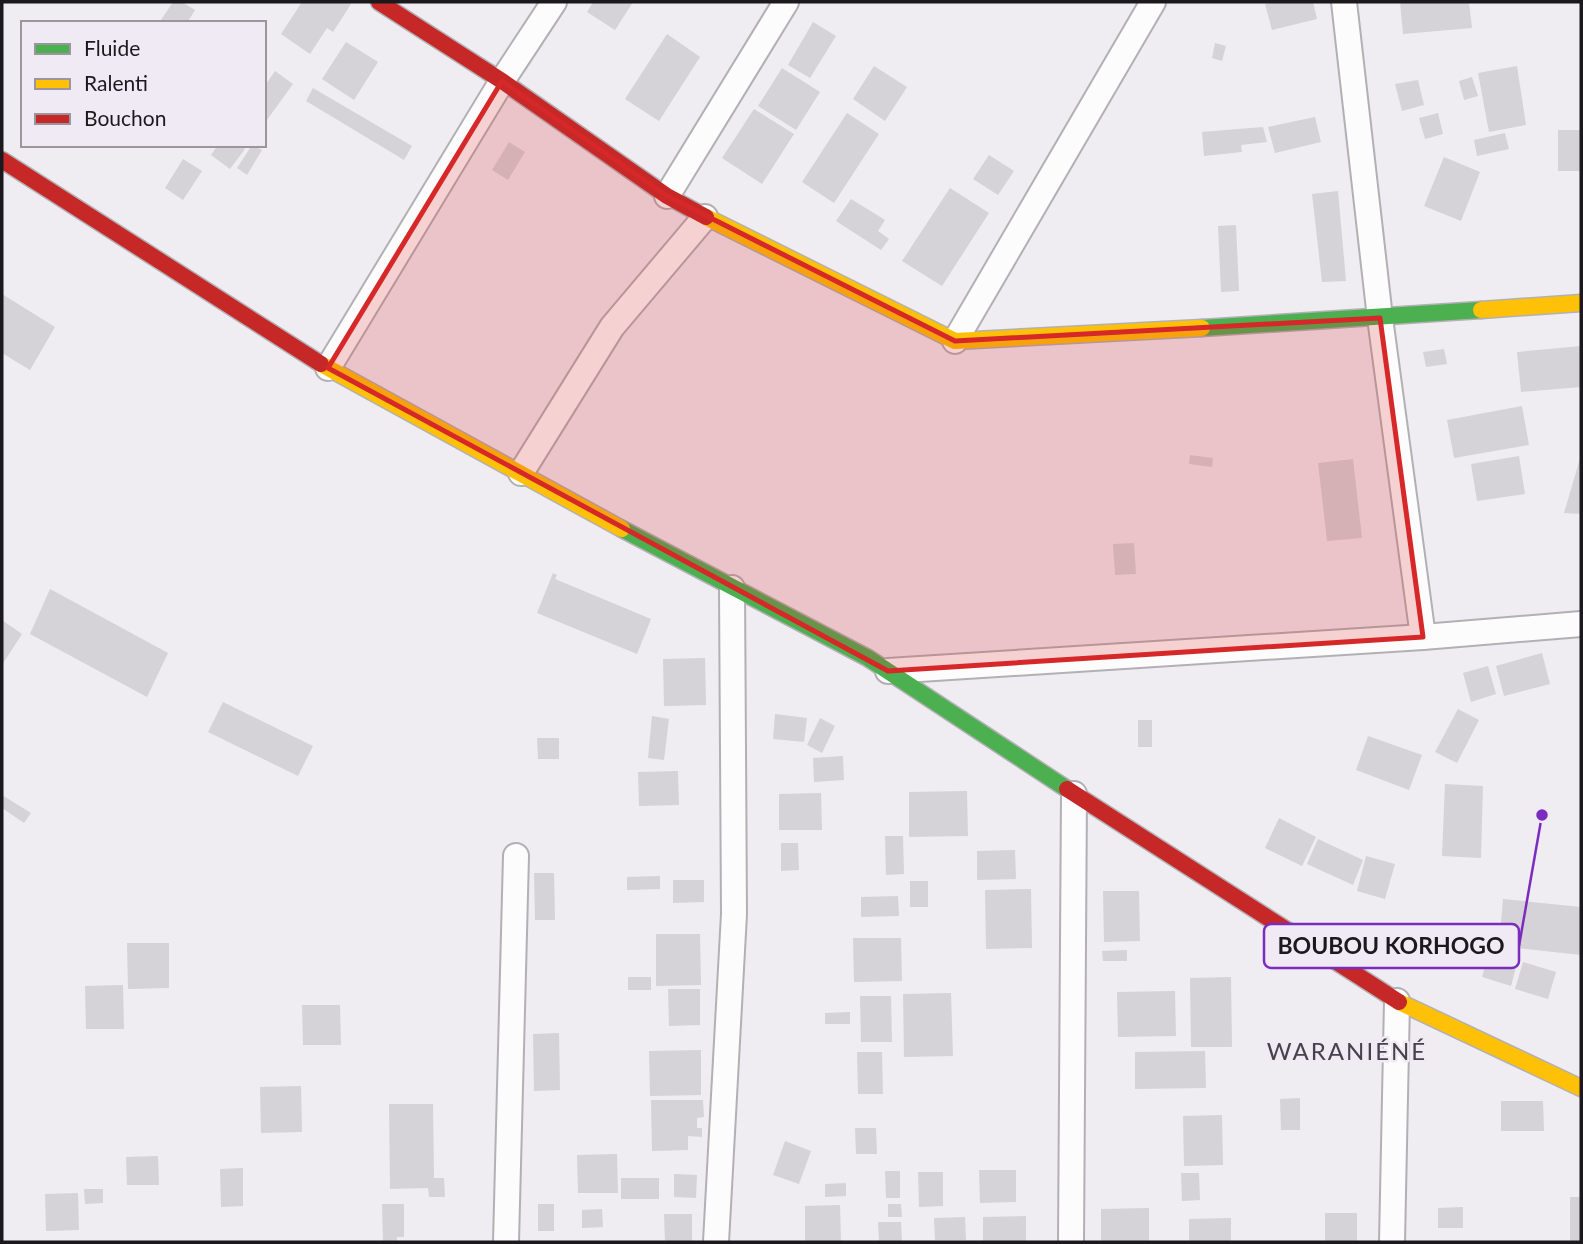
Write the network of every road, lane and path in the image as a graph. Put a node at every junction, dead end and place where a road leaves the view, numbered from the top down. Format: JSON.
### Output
{"nodes":[{"id":1,"x":379,"y":2,"type":"edge"},
{"id":2,"x":554,"y":2,"type":"edge"},
{"id":3,"x":786,"y":2,"type":"edge"},
{"id":4,"x":1153,"y":2,"type":"edge"},
{"id":5,"x":1344,"y":2,"type":"edge"},
{"id":6,"x":502,"y":81,"type":"junction"},
{"id":7,"x":2,"y":160,"type":"edge"},
{"id":8,"x":667,"y":196,"type":"junction"},
{"id":9,"x":705,"y":218,"type":"junction"},
{"id":10,"x":1581,"y":303,"type":"edge"},
{"id":11,"x":1380,"y":318,"type":"junction"},
{"id":12,"x":955,"y":341,"type":"junction"},
{"id":13,"x":328,"y":368,"type":"junction"},
{"id":14,"x":521,"y":473,"type":"junction"},
{"id":15,"x":732,"y":588,"type":"junction"},
{"id":16,"x":1581,"y":624,"type":"edge"},
{"id":17,"x":1423,"y":637,"type":"junction"},
{"id":18,"x":888,"y":671,"type":"junction"},
{"id":19,"x":1074,"y":794,"type":"junction"},
{"id":20,"x":516,"y":856,"type":"dead end"},
{"id":21,"x":1397,"y":1001,"type":"junction"},
{"id":22,"x":1581,"y":1088,"type":"edge"},
{"id":23,"x":506,"y":1242,"type":"edge"},
{"id":24,"x":716,"y":1242,"type":"edge"},
{"id":25,"x":1072,"y":1242,"type":"edge"},
{"id":26,"x":1392,"y":1242,"type":"edge"}],
"edges":[{"from":1,"to":6,"type":"street"},
{"from":2,"to":6,"type":"street"},
{"from":3,"to":8,"type":"street"},
{"from":4,"to":12,"type":"street"},
{"from":5,"to":11,"type":"street"},
{"from":6,"to":8,"type":"street"},
{"from":6,"to":13,"type":"street"},
{"from":7,"to":13,"type":"street"},
{"from":8,"to":9,"type":"street"},
{"from":9,"to":12,"type":"street"},
{"from":9,"to":14,"type":"street"},
{"from":10,"to":11,"type":"street"},
{"from":11,"to":12,"type":"street"},
{"from":11,"to":17,"type":"street"},
{"from":13,"to":14,"type":"street"},
{"from":14,"to":15,"type":"street"},
{"from":15,"to":18,"type":"street"},
{"from":15,"to":24,"type":"street"},
{"from":16,"to":17,"type":"street"},
{"from":17,"to":18,"type":"street"},
{"from":18,"to":19,"type":"street"},
{"from":19,"to":21,"type":"street"},
{"from":19,"to":25,"type":"street"},
{"from":20,"to":23,"type":"street"},
{"from":21,"to":22,"type":"street"},
{"from":21,"to":26,"type":"street"}]}
